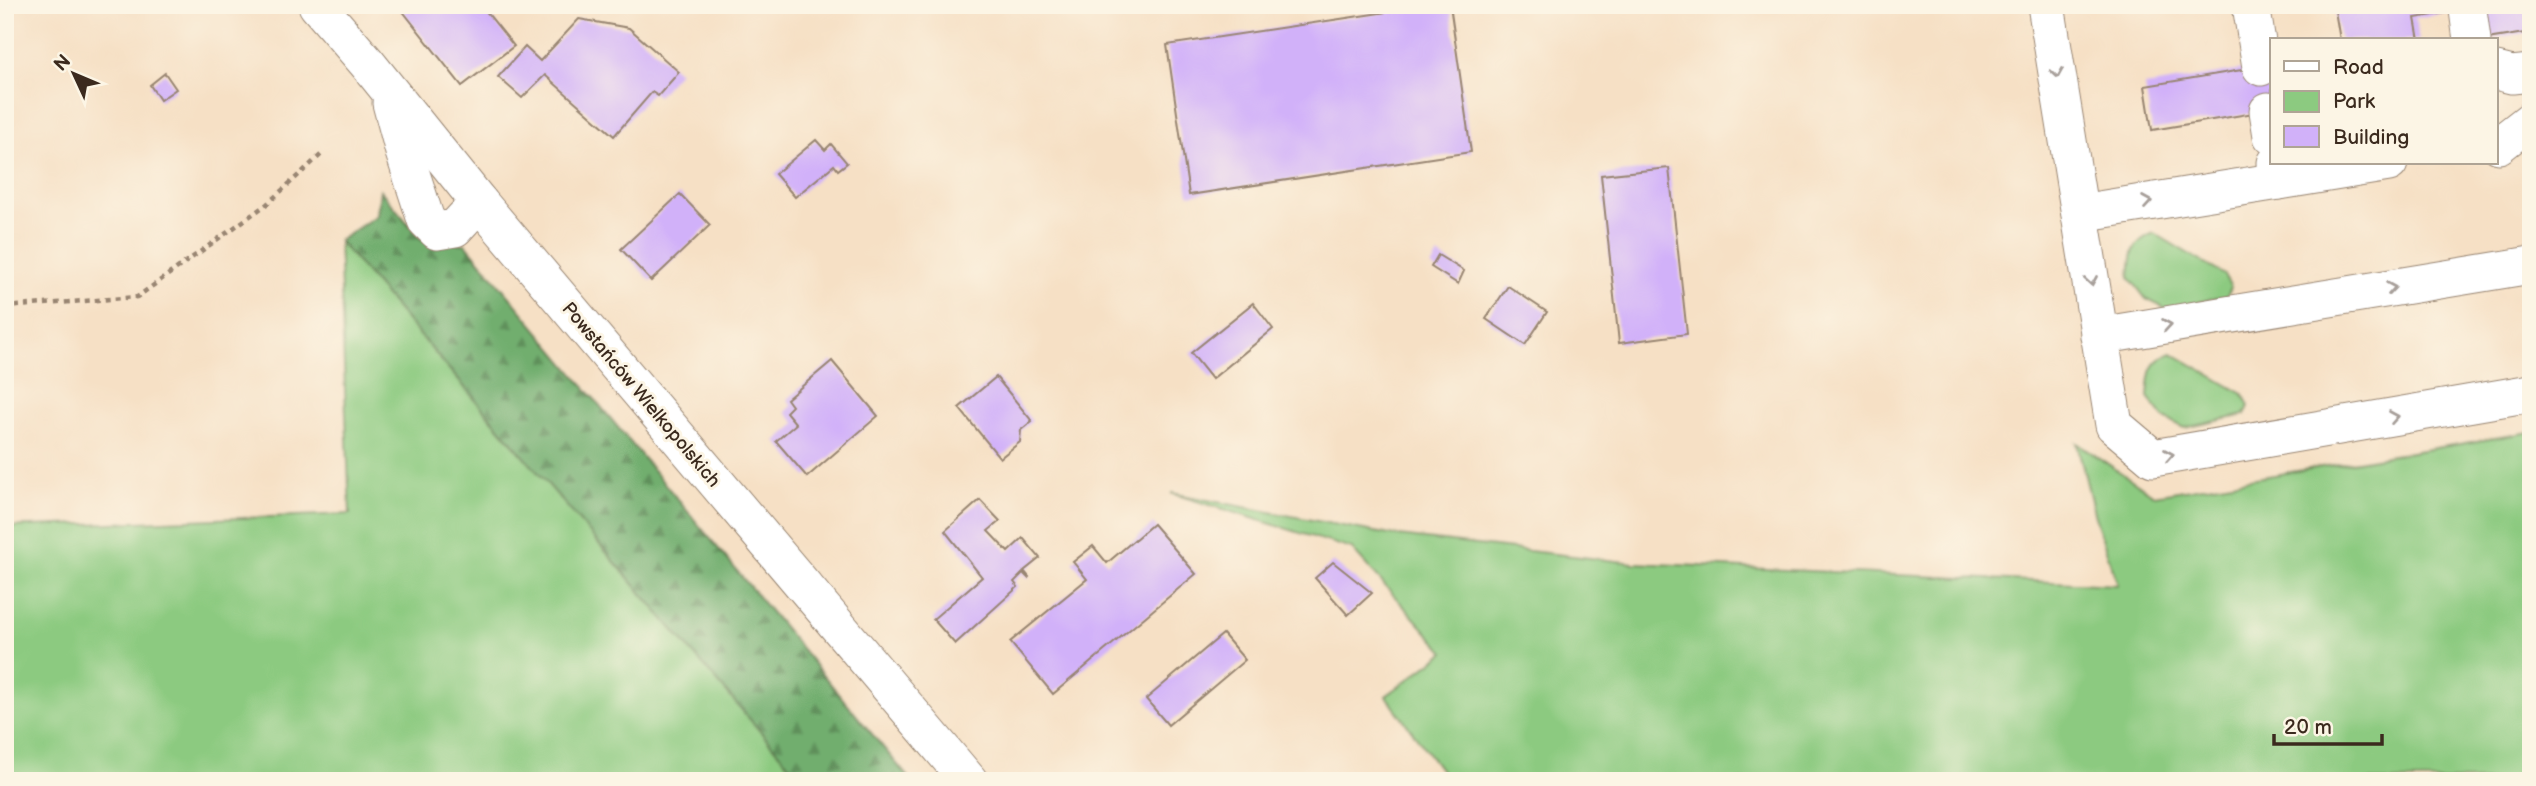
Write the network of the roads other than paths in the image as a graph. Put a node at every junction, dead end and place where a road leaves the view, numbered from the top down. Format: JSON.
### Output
{"nodes":[{"id":1,"x":317,"y":5,"type":"edge"},
{"id":2,"x":2251,"y":5,"type":"edge"},
{"id":3,"x":2056,"y":7,"type":"edge"},
{"id":4,"x":2261,"y":67,"type":"dead end"},
{"id":5,"x":2498,"y":72,"type":"edge"},
{"id":6,"x":2531,"y":73,"type":"edge"},
{"id":7,"x":388,"y":91,"type":"junction"},
{"id":8,"x":2531,"y":120,"type":"edge"},
{"id":9,"x":2509,"y":143,"type":"edge"},
{"id":10,"x":2377,"y":164,"type":"edge"},
{"id":11,"x":2278,"y":172,"type":"edge"},
{"id":12,"x":479,"y":202,"type":"junction"},
{"id":13,"x":2080,"y":214,"type":"junction"},
{"id":14,"x":2531,"y":265,"type":"edge"},
{"id":15,"x":2099,"y":335,"type":"junction"},
{"id":16,"x":2531,"y":393,"type":"edge"},
{"id":17,"x":969,"y":781,"type":"edge"}],
"edges":[{"from":1,"to":7,"type":"street","name":"Powstańców Wielkopolskich"},
{"from":2,"to":4,"type":"street"},
{"from":3,"to":13,"type":"street","one_way":true},
{"from":5,"to":6,"type":"street"},
{"from":7,"to":12,"type":"street","name":"Powstańców Wielkopolskich"},
{"from":7,"to":12,"type":"street"},
{"from":8,"to":9,"type":"street"},
{"from":10,"to":11,"type":"street"},
{"from":13,"to":11,"type":"street","one_way":true},
{"from":12,"to":17,"type":"street","name":"Powstańców Wielkopolskich"},
{"from":13,"to":15,"type":"street","one_way":true},
{"from":15,"to":14,"type":"street","one_way":true},
{"from":15,"to":16,"type":"street","one_way":true}]}
